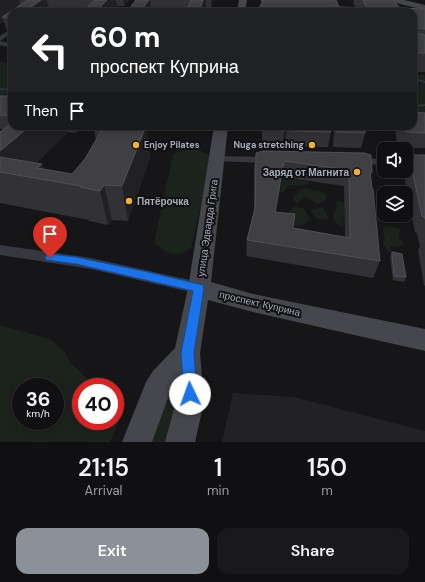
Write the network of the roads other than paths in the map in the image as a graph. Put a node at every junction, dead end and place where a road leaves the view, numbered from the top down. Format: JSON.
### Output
{"nodes":[{"id":1,"x":395,"y":0,"type":"edge"},
{"id":2,"x":421,"y":0,"type":"edge"},
{"id":3,"x":425,"y":1,"type":"edge"},
{"id":4,"x":425,"y":8,"type":"edge"},
{"id":5,"x":221,"y":130,"type":"edge"},
{"id":6,"x":217,"y":159,"type":"junction"},
{"id":7,"x":284,"y":160,"type":"edge"},
{"id":8,"x":346,"y":161,"type":"edge"},
{"id":9,"x":377,"y":162,"type":"edge"},
{"id":10,"x":0,"y":250,"type":"edge"},
{"id":11,"x":199,"y":288,"type":"junction"},
{"id":12,"x":425,"y":340,"type":"edge"},
{"id":13,"x":188,"y":353,"type":"junction"},
{"id":14,"x":137,"y":442,"type":"edge"},
{"id":15,"x":180,"y":442,"type":"edge"}],
"edges":[{"from":1,"to":4,"type":"street"},
{"from":2,"to":3,"type":"street"},
{"from":5,"to":6,"type":"street","name":"улица Эдварда Грига"},
{"from":6,"to":7,"type":"street"},
{"from":6,"to":11,"type":"street","name":"улица Эдварда Грига"},
{"from":8,"to":9,"type":"street"},
{"from":10,"to":11,"type":"street","name":"проспект Куприна"},
{"from":11,"to":12,"type":"street","name":"проспект Куприна"},
{"from":11,"to":13,"type":"street","name":"улица Эдварда Грига"},
{"from":13,"to":14,"type":"street"},
{"from":13,"to":15,"type":"street","name":"улица Эдварда Грига"}]}
